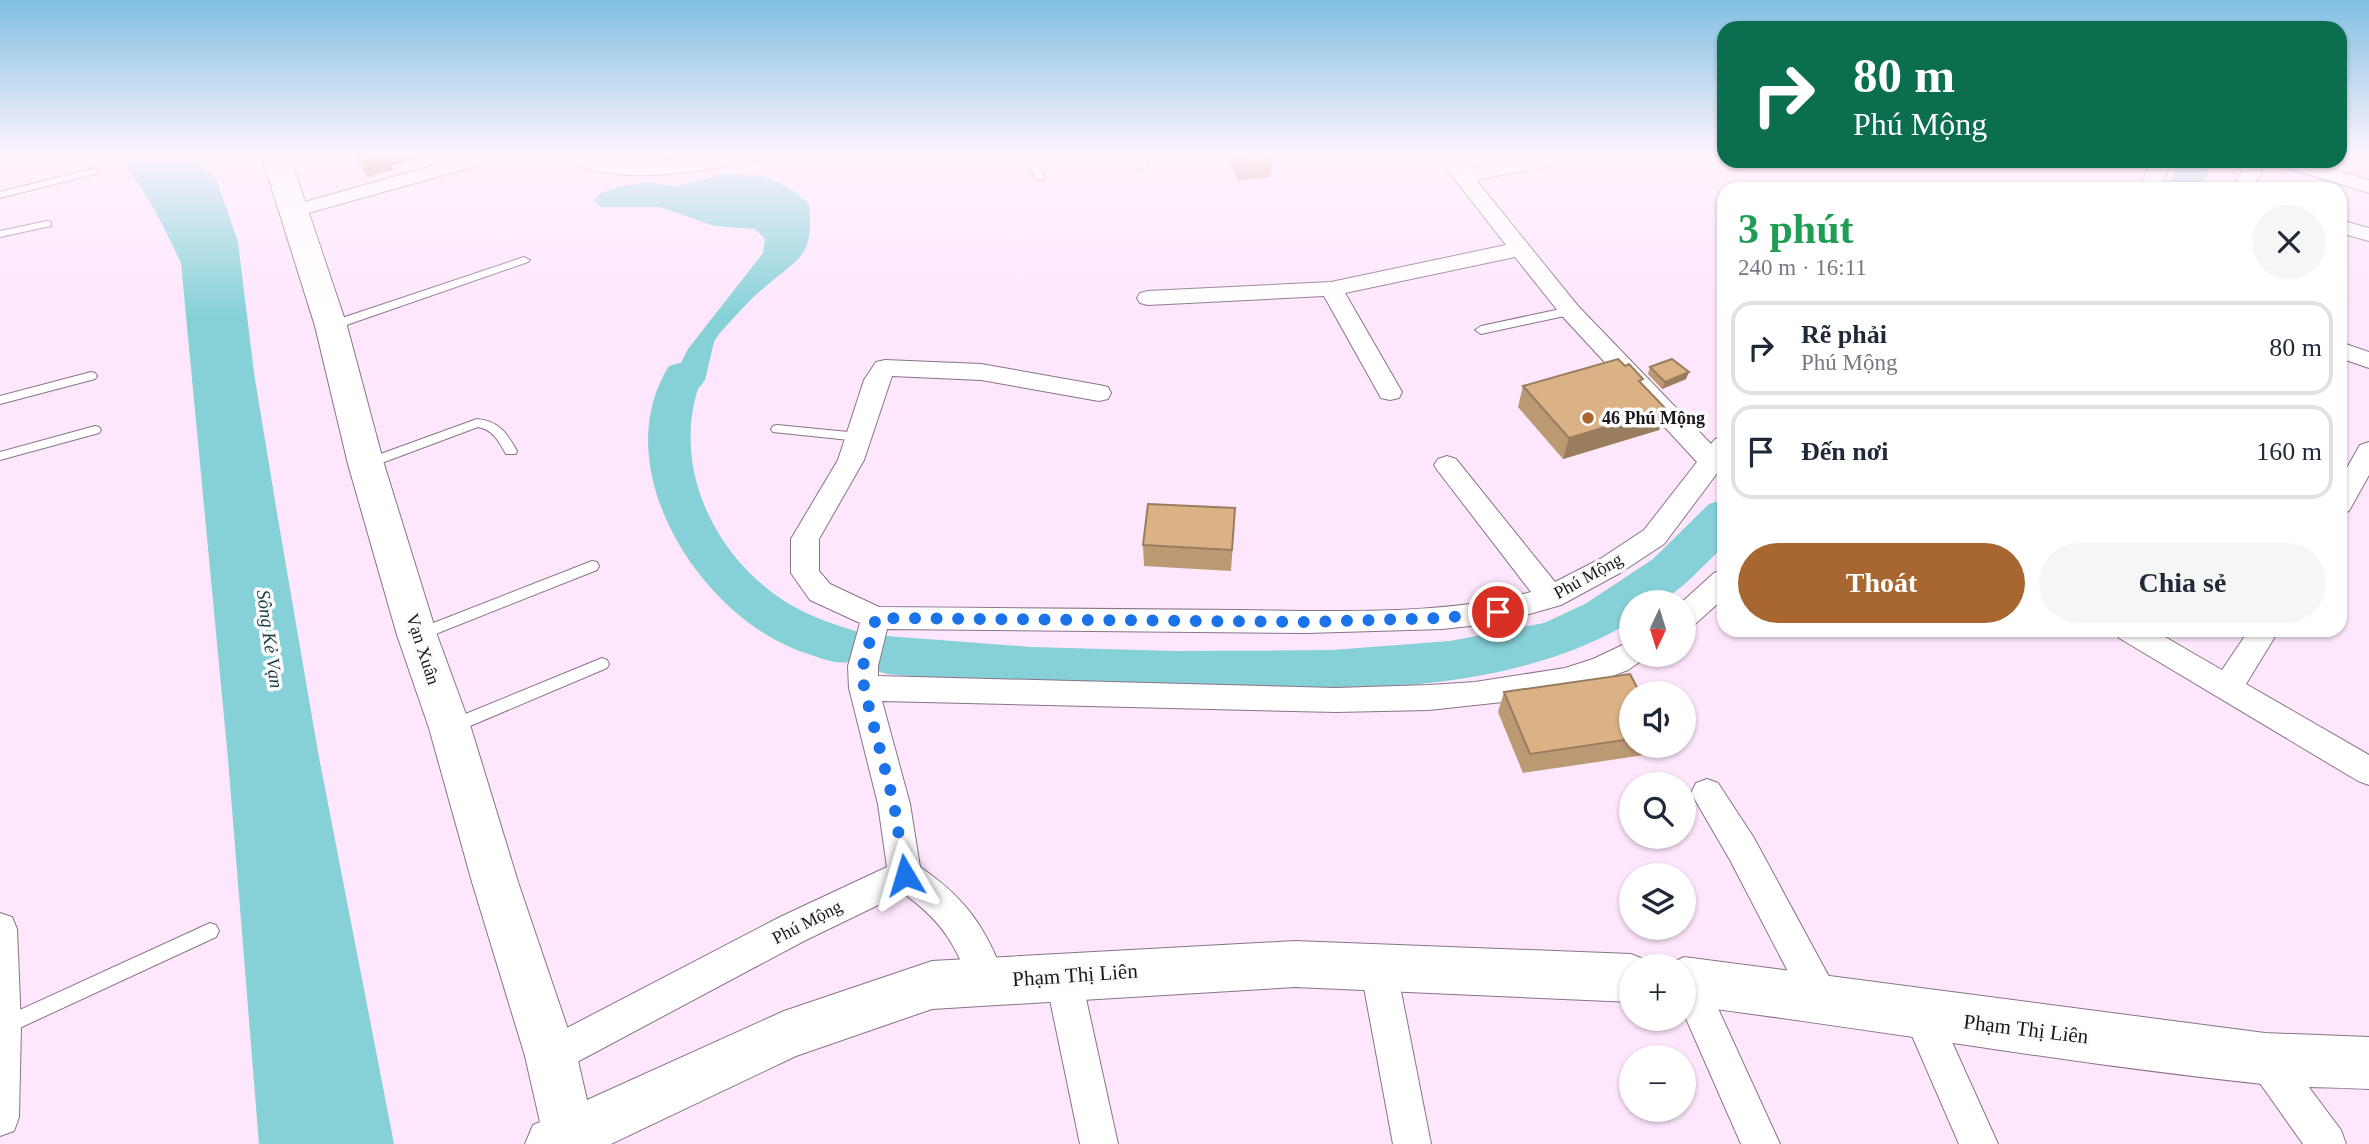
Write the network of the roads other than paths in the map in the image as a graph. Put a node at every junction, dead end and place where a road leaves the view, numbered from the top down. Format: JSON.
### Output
{"nodes":[{"id":1,"x":293,"y":207,"type":"edge"},
{"id":2,"x":307,"y":207,"type":"edge"},
{"id":3,"x":1488,"y":207,"type":"edge"},
{"id":4,"x":294,"y":211,"type":"junction"},
{"id":5,"x":47,"y":224,"type":"dead end"},
{"id":6,"x":2347,"y":228,"type":"edge"},
{"id":7,"x":0,"y":234,"type":"edge"},
{"id":8,"x":2369,"y":235,"type":"edge"},
{"id":9,"x":1520,"y":249,"type":"junction"},
{"id":10,"x":524,"y":260,"type":"dead end"},
{"id":11,"x":1331,"y":289,"type":"junction"},
{"id":12,"x":1148,"y":298,"type":"dead end"},
{"id":13,"x":1570,"y":311,"type":"junction"},
{"id":14,"x":331,"y":326,"type":"junction"},
{"id":15,"x":1481,"y":330,"type":"dead end"},
{"id":16,"x":2347,"y":352,"type":"edge"},
{"id":17,"x":2369,"y":360,"type":"edge"},
{"id":18,"x":91,"y":376,"type":"dead end"},
{"id":19,"x":1390,"y":392,"type":"dead end"},
{"id":20,"x":1099,"y":393,"type":"dead end"},
{"id":21,"x":0,"y":400,"type":"edge"},
{"id":22,"x":776,"y":429,"type":"dead end"},
{"id":23,"x":95,"y":430,"type":"dead end"},
{"id":24,"x":859,"y":437,"type":"junction"},
{"id":25,"x":512,"y":451,"type":"dead end"},
{"id":26,"x":2369,"y":452,"type":"edge"},
{"id":27,"x":1717,"y":453,"type":"edge"},
{"id":28,"x":0,"y":456,"type":"edge"},
{"id":29,"x":366,"y":464,"type":"junction"},
{"id":30,"x":1447,"y":465,"type":"dead end"},
{"id":31,"x":2347,"y":491,"type":"edge"},
{"id":32,"x":592,"y":566,"type":"dead end"},
{"id":33,"x":1717,"y":587,"type":"edge"},
{"id":34,"x":1551,"y":597,"type":"junction"},
{"id":35,"x":1696,"y":606,"type":"edge"},
{"id":36,"x":876,"y":618,"type":"junction"},
{"id":37,"x":417,"y":635,"type":"junction"},
{"id":38,"x":2141,"y":637,"type":"edge"},
{"id":39,"x":2260,"y":637,"type":"edge"},
{"id":40,"x":1619,"y":660,"type":"edge"},
{"id":41,"x":602,"y":664,"type":"dead end"},
{"id":42,"x":2225,"y":687,"type":"junction"},
{"id":43,"x":864,"y":688,"type":"junction"},
{"id":44,"x":450,"y":728,"type":"junction"},
{"id":45,"x":2369,"y":771,"type":"edge"},
{"id":46,"x":1707,"y":793,"type":"dead end"},
{"id":47,"x":905,"y":875,"type":"junction"},
{"id":48,"x":0,"y":929,"type":"edge"},
{"id":49,"x":210,"y":931,"type":"dead end"},
{"id":50,"x":1378,"y":966,"type":"junction"},
{"id":51,"x":1063,"y":976,"type":"junction"},
{"id":52,"x":1619,"y":977,"type":"edge"},
{"id":53,"x":988,"y":981,"type":"junction"},
{"id":54,"x":1696,"y":982,"type":"edge"},
{"id":55,"x":1821,"y":998,"type":"junction"},
{"id":56,"x":1696,"y":1005,"type":"edge"},
{"id":57,"x":1921,"y":1015,"type":"junction"},
{"id":58,"x":3,"y":1026,"type":"junction"},
{"id":59,"x":551,"y":1056,"type":"junction"},
{"id":60,"x":2265,"y":1059,"type":"junction"},
{"id":61,"x":2369,"y":1063,"type":"edge"},
{"id":62,"x":0,"y":1118,"type":"edge"},
{"id":63,"x":564,"y":1141,"type":"edge"},
{"id":64,"x":1099,"y":1144,"type":"edge"},
{"id":65,"x":1412,"y":1144,"type":"edge"},
{"id":66,"x":1761,"y":1144,"type":"edge"},
{"id":67,"x":1979,"y":1144,"type":"edge"},
{"id":68,"x":2327,"y":1144,"type":"edge"}],
"edges":[{"from":1,"to":4,"type":"street","name":"Vạn Xuân"},
{"from":2,"to":4,"type":"street"},
{"from":3,"to":9,"type":"street"},
{"from":4,"to":14,"type":"street","name":"Vạn Xuân"},
{"from":5,"to":7,"type":"lane"},
{"from":6,"to":8,"type":"street"},
{"from":9,"to":11,"type":"street"},
{"from":9,"to":13,"type":"street"},
{"from":10,"to":14,"type":"lane"},
{"from":11,"to":12,"type":"street"},
{"from":11,"to":19,"type":"street"},
{"from":13,"to":15,"type":"lane"},
{"from":13,"to":27,"type":"street"},
{"from":14,"to":29,"type":"street","name":"Vạn Xuân"},
{"from":16,"to":17,"type":"street"},
{"from":18,"to":21,"type":"lane"},
{"from":20,"to":24,"type":"street"},
{"from":22,"to":24,"type":"lane"},
{"from":23,"to":28,"type":"lane"},
{"from":24,"to":36,"type":"street"},
{"from":25,"to":29,"type":"lane"},
{"from":26,"to":31,"type":"street"},
{"from":27,"to":34,"type":"street","name":"Phú Mộng"},
{"from":29,"to":37,"type":"street","name":"Vạn Xuân"},
{"from":30,"to":34,"type":"street"},
{"from":32,"to":37,"type":"lane"},
{"from":33,"to":35,"type":"street"},
{"from":34,"to":36,"type":"street","name":"Phú Mộng"},
{"from":36,"to":43,"type":"street"},
{"from":37,"to":44,"type":"street","name":"Vạn Xuân"},
{"from":38,"to":42,"type":"street"},
{"from":39,"to":42,"type":"street"},
{"from":40,"to":43,"type":"street"},
{"from":41,"to":44,"type":"lane"},
{"from":42,"to":45,"type":"street"},
{"from":43,"to":47,"type":"street"},
{"from":44,"to":59,"type":"street","name":"Vạn Xuân"},
{"from":46,"to":55,"type":"street"},
{"from":47,"to":53,"type":"street"},
{"from":47,"to":59,"type":"street","name":"Phú Mộng"},
{"from":48,"to":58,"type":"street"},
{"from":49,"to":58,"type":"lane"},
{"from":50,"to":51,"type":"street","name":"Phạm Thị Liên"},
{"from":50,"to":52,"type":"street","name":"Phạm Thị Liên"},
{"from":50,"to":65,"type":"street"},
{"from":51,"to":53,"type":"street","name":"Phạm Thị Liên"},
{"from":51,"to":64,"type":"street"},
{"from":53,"to":63,"type":"street","name":"Phạm Thị Liên"},
{"from":54,"to":55,"type":"street","name":"Phạm Thị Liên"},
{"from":55,"to":57,"type":"street","name":"Phạm Thị Liên"},
{"from":56,"to":66,"type":"street"},
{"from":57,"to":60,"type":"street","name":"Phạm Thị Liên"},
{"from":57,"to":67,"type":"street"},
{"from":58,"to":62,"type":"street"},
{"from":59,"to":63,"type":"street","name":"Vạn Xuân"},
{"from":60,"to":61,"type":"street","name":"Phạm Thị Liên"},
{"from":60,"to":68,"type":"street"}]}
